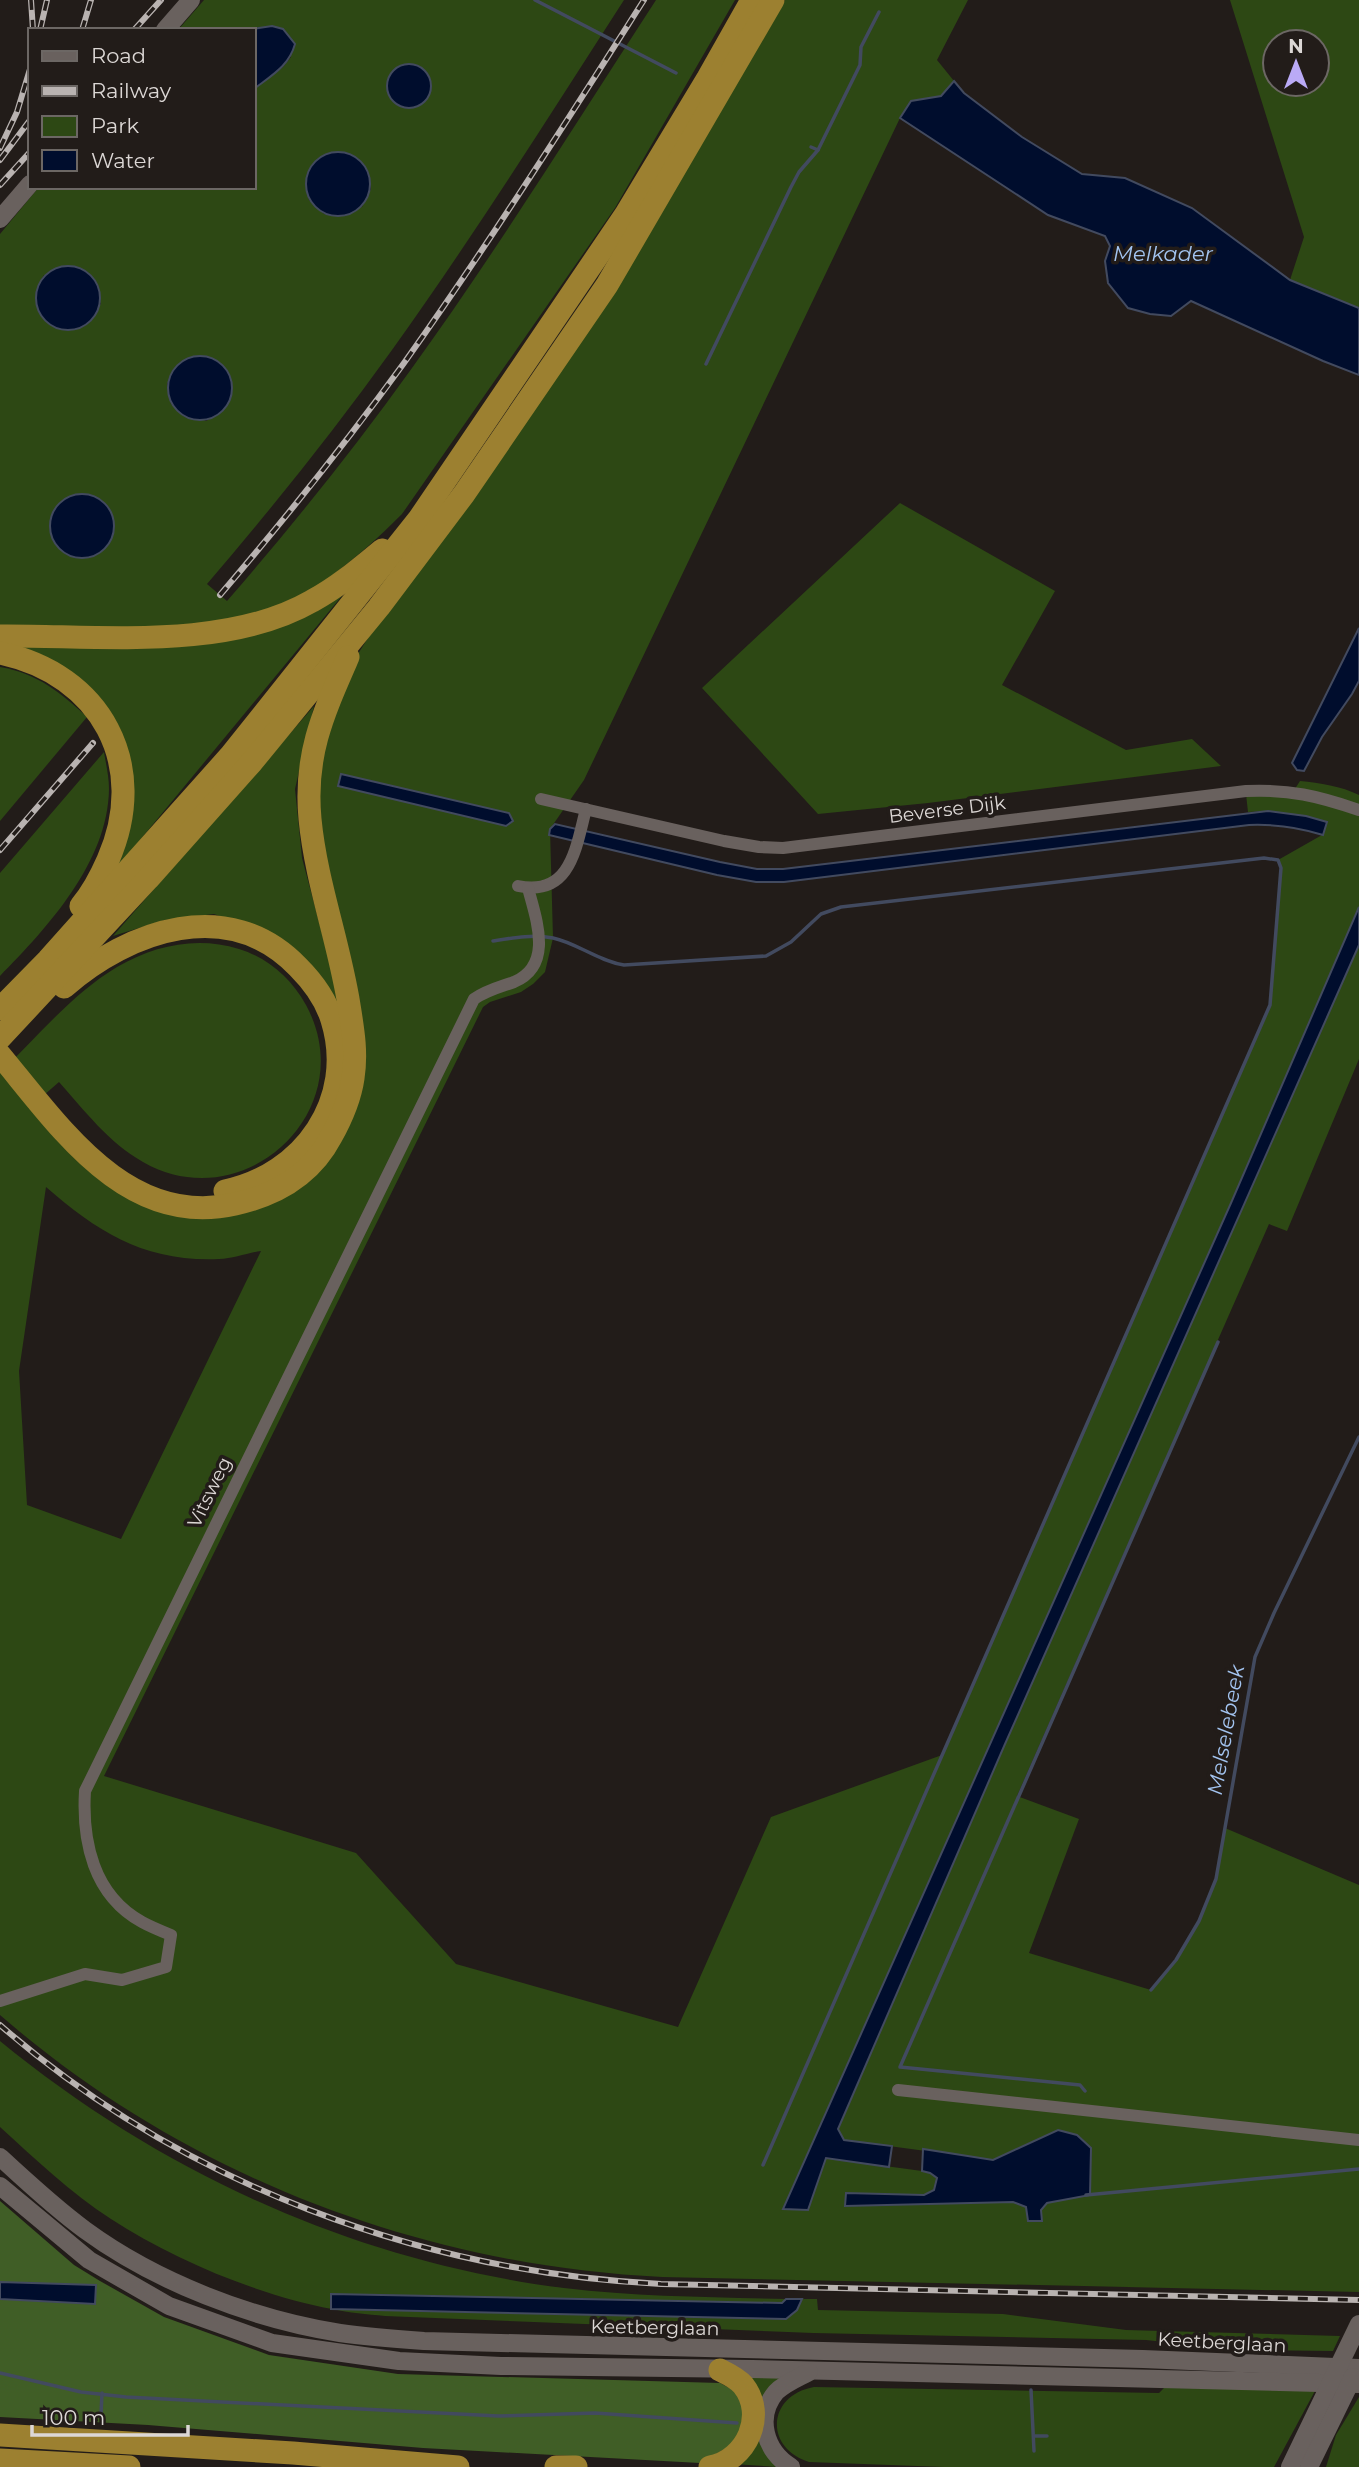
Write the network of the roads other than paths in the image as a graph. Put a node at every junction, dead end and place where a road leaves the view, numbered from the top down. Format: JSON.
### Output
{"nodes":[{"id":1,"x":191,"y":0,"type":"edge"},
{"id":2,"x":752,"y":0,"type":"edge"},
{"id":3,"x":773,"y":0,"type":"edge"},
{"id":4,"x":167,"y":28,"type":"edge"},
{"id":5,"x":28,"y":186,"type":"edge"},
{"id":6,"x":0,"y":219,"type":"edge"},
{"id":7,"x":419,"y":519,"type":"junction"},
{"id":8,"x":379,"y":607,"type":"junction"},
{"id":9,"x":0,"y":636,"type":"edge"},
{"id":10,"x":0,"y":653,"type":"edge"},
{"id":11,"x":541,"y":799,"type":"dead end"},
{"id":12,"x":586,"y":809,"type":"junction"},
{"id":13,"x":1359,"y":810,"type":"edge"},
{"id":14,"x":0,"y":1006,"type":"edge"},
{"id":15,"x":0,"y":1037,"type":"edge"},
{"id":16,"x":0,"y":1053,"type":"edge"},
{"id":17,"x":43,"y":1097,"type":"junction"},
{"id":18,"x":0,"y":2001,"type":"edge"},
{"id":19,"x":898,"y":2090,"type":"dead end"},
{"id":20,"x":1359,"y":2140,"type":"edge"},
{"id":21,"x":0,"y":2157,"type":"edge"},
{"id":22,"x":0,"y":2186,"type":"edge"},
{"id":23,"x":1359,"y":2324,"type":"edge"},
{"id":24,"x":1359,"y":2366,"type":"edge"},
{"id":25,"x":720,"y":2370,"type":"junction"},
{"id":26,"x":812,"y":2371,"type":"junction"},
{"id":27,"x":1359,"y":2384,"type":"edge"},
{"id":28,"x":0,"y":2435,"type":"edge"},
{"id":29,"x":0,"y":2460,"type":"edge"},
{"id":30,"x":129,"y":2467,"type":"edge"},
{"id":31,"x":458,"y":2467,"type":"edge"},
{"id":32,"x":556,"y":2467,"type":"edge"},
{"id":33,"x":576,"y":2467,"type":"edge"},
{"id":34,"x":710,"y":2467,"type":"edge"},
{"id":35,"x":791,"y":2467,"type":"edge"},
{"id":36,"x":1290,"y":2467,"type":"edge"},
{"id":37,"x":1309,"y":2467,"type":"edge"}],
"edges":[{"from":1,"to":4,"type":"main road"},
{"from":2,"to":7,"type":"highway"},
{"from":3,"to":8,"type":"highway"},
{"from":5,"to":6,"type":"main road"},
{"from":7,"to":9,"type":"highway"},
{"from":7,"to":14,"type":"highway"},
{"from":8,"to":15,"type":"highway"},
{"from":8,"to":17,"type":"highway"},
{"from":10,"to":14,"type":"highway"},
{"from":11,"to":12,"type":"street","name":"Beverse Dijk"},
{"from":12,"to":13,"type":"street","name":"Beverse Dijk"},
{"from":12,"to":18,"type":"street","name":"Vitsweg"},
{"from":15,"to":17,"type":"highway"},
{"from":16,"to":17,"type":"highway"},
{"from":16,"to":17,"type":"highway"},
{"from":19,"to":20,"type":"street"},
{"from":21,"to":24,"type":"main road","name":"Keetberglaan"},
{"from":22,"to":25,"type":"main road","name":"Keetberglaan"},
{"from":23,"to":36,"type":"main road"},
{"from":24,"to":37,"type":"main road"},
{"from":25,"to":26,"type":"main road","name":"Keetberglaan"},
{"from":25,"to":34,"type":"highway"},
{"from":26,"to":27,"type":"main road","name":"Keetberglaan"},
{"from":26,"to":35,"type":"main road"},
{"from":28,"to":31,"type":"highway"},
{"from":29,"to":30,"type":"highway"},
{"from":32,"to":33,"type":"highway"}]}
